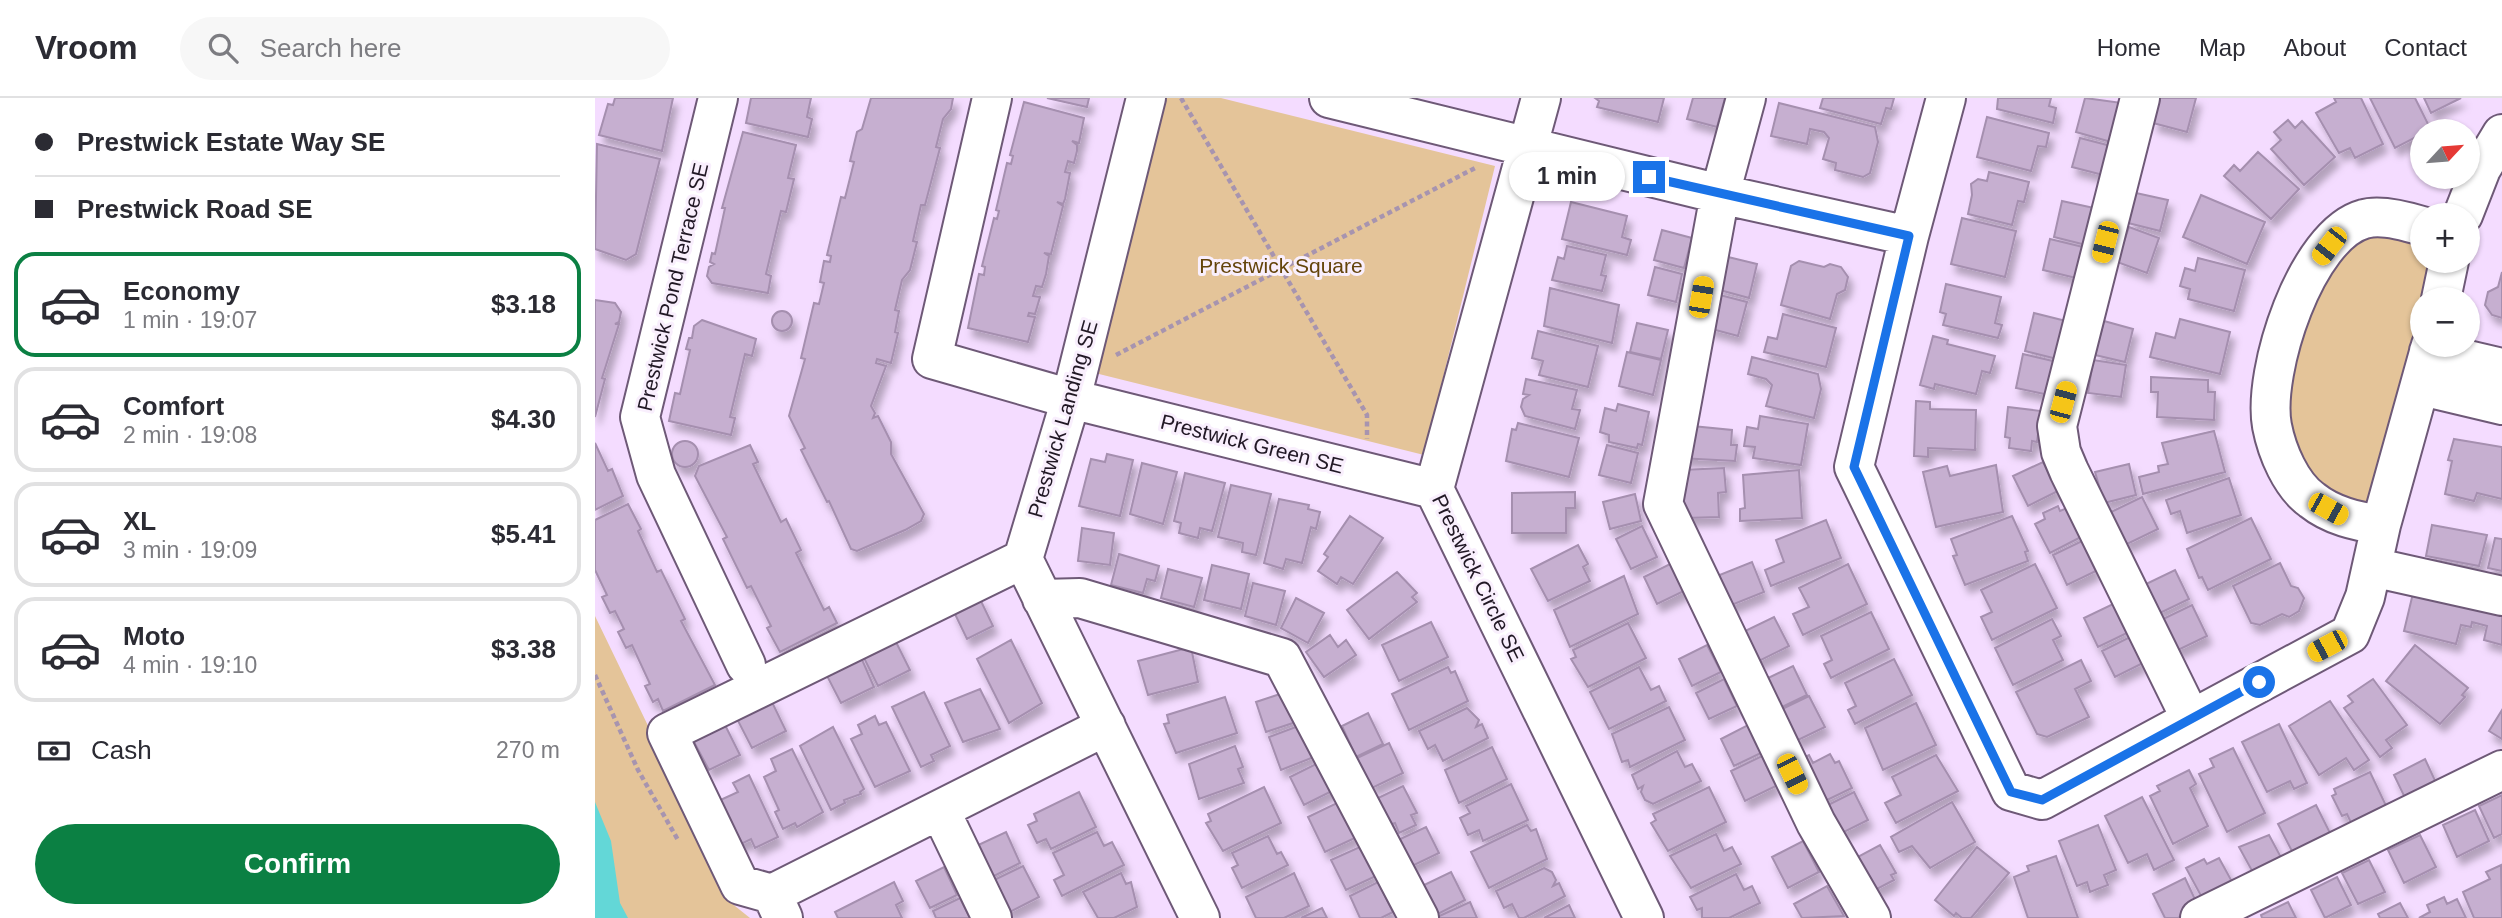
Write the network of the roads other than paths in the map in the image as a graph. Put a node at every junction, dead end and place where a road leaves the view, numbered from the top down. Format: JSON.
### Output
{"nodes":[{"id":1,"x":718,"y":98,"type":"edge"},
{"id":2,"x":992,"y":98,"type":"edge"},
{"id":3,"x":1146,"y":98,"type":"edge"},
{"id":4,"x":1329,"y":98,"type":"edge"},
{"id":5,"x":1541,"y":98,"type":"edge"},
{"id":6,"x":1745,"y":98,"type":"edge"},
{"id":7,"x":1946,"y":98,"type":"edge"},
{"id":8,"x":2140,"y":98,"type":"edge"},
{"id":9,"x":2502,"y":134,"type":"edge"},
{"id":10,"x":1524,"y":146,"type":"junction"},
{"id":11,"x":2492,"y":172,"type":"edge"},
{"id":12,"x":1720,"y":194,"type":"junction"},
{"id":13,"x":2471,"y":203,"type":"edge"},
{"id":14,"x":2410,"y":222,"type":"edge"},
{"id":15,"x":1909,"y":236,"type":"junction"},
{"id":16,"x":2427,"y":361,"type":"edge"},
{"id":17,"x":2502,"y":368,"type":"edge"},
{"id":18,"x":1074,"y":387,"type":"junction"},
{"id":19,"x":2502,"y":405,"type":"edge"},
{"id":20,"x":1434,"y":489,"type":"junction"},
{"id":21,"x":2381,"y":525,"type":"junction"},
{"id":22,"x":1023,"y":559,"type":"junction"},
{"id":23,"x":2372,"y":567,"type":"junction"},
{"id":24,"x":2502,"y":596,"type":"edge"},
{"id":25,"x":1042,"y":599,"type":"junction"},
{"id":26,"x":746,"y":665,"type":"dead end"},
{"id":27,"x":2191,"y":719,"type":"junction"},
{"id":28,"x":1106,"y":726,"type":"junction"},
{"id":29,"x":2502,"y":770,"type":"edge"},
{"id":30,"x":940,"y":810,"type":"junction"},
{"id":31,"x":778,"y":906,"type":"edge"},
{"id":32,"x":992,"y":918,"type":"edge"},
{"id":33,"x":1200,"y":918,"type":"edge"},
{"id":34,"x":1419,"y":918,"type":"edge"},
{"id":35,"x":1644,"y":918,"type":"edge"},
{"id":36,"x":1871,"y":918,"type":"edge"},
{"id":37,"x":2200,"y":918,"type":"edge"}],
"edges":[{"from":1,"to":26,"type":"street","name":"Prestwick Pond Terrace SE"},
{"from":2,"to":18,"type":"street"},
{"from":3,"to":18,"type":"street","name":"Prestwick Landing SE"},
{"from":4,"to":10,"type":"street"},
{"from":5,"to":10,"type":"street","name":"Prestwick Circle SE"},
{"from":6,"to":12,"type":"street"},
{"from":7,"to":15,"type":"street"},
{"from":8,"to":27,"type":"street"},
{"from":9,"to":11,"type":"street"},
{"from":10,"to":12,"type":"street"},
{"from":10,"to":20,"type":"street","name":"Prestwick Circle SE"},
{"from":11,"to":13,"type":"street"},
{"from":12,"to":15,"type":"street"},
{"from":12,"to":36,"type":"street"},
{"from":14,"to":21,"type":"street"},
{"from":15,"to":27,"type":"street"},
{"from":16,"to":17,"type":"street"},
{"from":16,"to":19,"type":"street"},
{"from":16,"to":21,"type":"street"},
{"from":18,"to":20,"type":"street","name":"Prestwick Green SE"},
{"from":18,"to":22,"type":"street","name":"Prestwick Landing SE"},
{"from":20,"to":35,"type":"street","name":"Prestwick Circle SE"},
{"from":21,"to":23,"type":"street"},
{"from":22,"to":25,"type":"street"},
{"from":22,"to":31,"type":"street"},
{"from":23,"to":24,"type":"street"},
{"from":23,"to":27,"type":"street"},
{"from":25,"to":28,"type":"street"},
{"from":25,"to":34,"type":"street"},
{"from":28,"to":30,"type":"street"},
{"from":28,"to":33,"type":"street"},
{"from":29,"to":37,"type":"street"},
{"from":30,"to":31,"type":"street"},
{"from":30,"to":32,"type":"street"}]}
